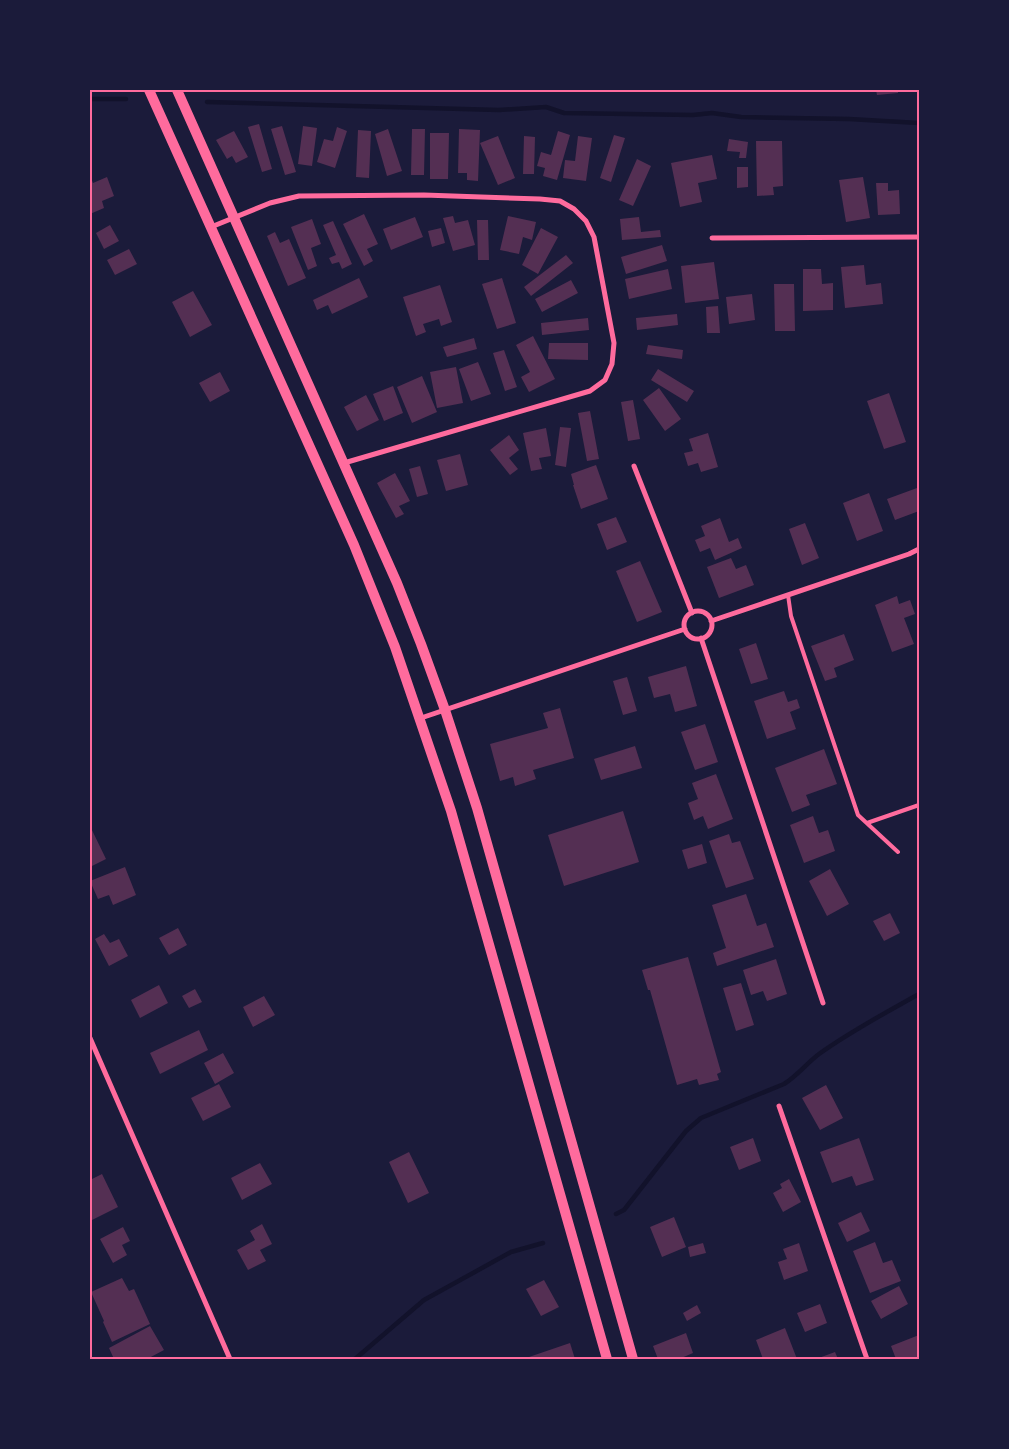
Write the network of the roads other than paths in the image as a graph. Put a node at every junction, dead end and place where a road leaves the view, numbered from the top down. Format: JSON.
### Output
{"nodes":[{"id":1,"x":149,"y":90,"type":"edge"},
{"id":2,"x":177,"y":90,"type":"edge"},
{"id":3,"x":234,"y":218,"type":"junction"},
{"id":4,"x":211,"y":227,"type":"junction"},
{"id":5,"x":919,"y":237,"type":"edge"},
{"id":6,"x":712,"y":238,"type":"dead end"},
{"id":7,"x":344,"y":464,"type":"junction"},
{"id":8,"x":634,"y":466,"type":"dead end"},
{"id":9,"x":919,"y":549,"type":"edge"},
{"id":10,"x":788,"y":594,"type":"junction"},
{"id":11,"x":692,"y":613,"type":"junction"},
{"id":12,"x":711,"y":621,"type":"junction"},
{"id":13,"x":684,"y":630,"type":"junction"},
{"id":14,"x":702,"y":638,"type":"junction"},
{"id":15,"x":445,"y":710,"type":"junction"},
{"id":16,"x":420,"y":718,"type":"junction"},
{"id":17,"x":919,"y":806,"type":"edge"},
{"id":18,"x":867,"y":823,"type":"junction"},
{"id":19,"x":898,"y":852,"type":"dead end"},
{"id":20,"x":823,"y":1003,"type":"dead end"},
{"id":21,"x":90,"y":1038,"type":"edge"},
{"id":22,"x":779,"y":1106,"type":"dead end"},
{"id":23,"x":230,"y":1359,"type":"edge"},
{"id":24,"x":606,"y":1359,"type":"edge"},
{"id":25,"x":633,"y":1359,"type":"edge"},
{"id":26,"x":867,"y":1359,"type":"edge"}],
"edges":[{"from":1,"to":4,"type":"main road"},
{"from":2,"to":3,"type":"main road"},
{"from":3,"to":4,"type":"street"},
{"from":3,"to":7,"type":"main road"},
{"from":3,"to":7,"type":"street"},
{"from":4,"to":16,"type":"main road"},
{"from":5,"to":6,"type":"street"},
{"from":7,"to":15,"type":"main road"},
{"from":8,"to":11,"type":"street"},
{"from":9,"to":10,"type":"street"},
{"from":10,"to":12,"type":"street"},
{"from":10,"to":18,"type":"lane"},
{"from":11,"to":12,"type":"street"},
{"from":11,"to":13,"type":"street"},
{"from":12,"to":14,"type":"street"},
{"from":13,"to":14,"type":"street"},
{"from":13,"to":15,"type":"street"},
{"from":14,"to":20,"type":"street"},
{"from":15,"to":16,"type":"street"},
{"from":15,"to":25,"type":"main road"},
{"from":16,"to":24,"type":"main road"},
{"from":17,"to":18,"type":"lane"},
{"from":18,"to":19,"type":"lane"},
{"from":21,"to":23,"type":"street"},
{"from":22,"to":26,"type":"street"}]}
